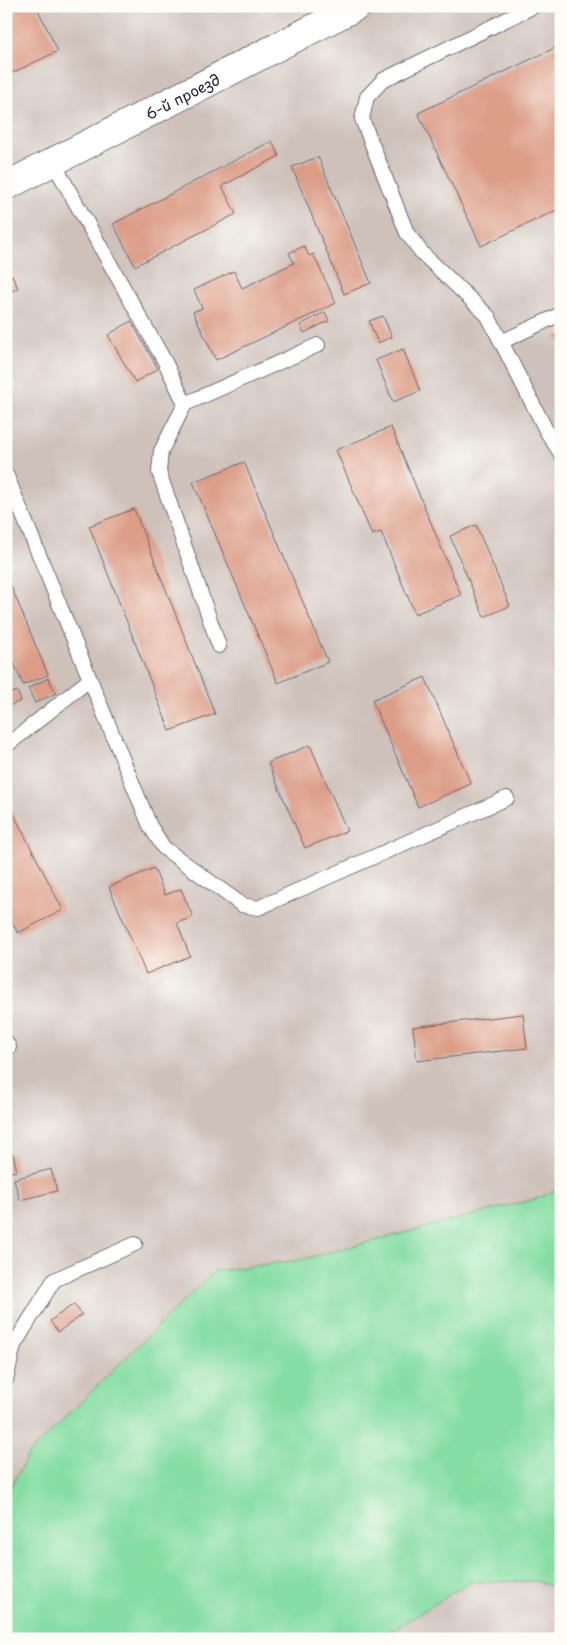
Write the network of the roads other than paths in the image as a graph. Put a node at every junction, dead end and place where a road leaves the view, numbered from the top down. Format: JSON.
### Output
{"nodes":[{"id":1,"x":357,"y":6,"type":"edge"},
{"id":2,"x":534,"y":6,"type":"edge"},
{"id":3,"x":53,"y":162,"type":"junction"},
{"id":4,"x":6,"y":186,"type":"edge"},
{"id":5,"x":561,"y":314,"type":"edge"},
{"id":6,"x":501,"y":342,"type":"junction"},
{"id":7,"x":318,"y":345,"type":"dead end"},
{"id":8,"x":185,"y":404,"type":"junction"},
{"id":9,"x":561,"y":454,"type":"edge"},
{"id":10,"x":6,"y":474,"type":"edge"},
{"id":11,"x":219,"y":646,"type":"dead end"},
{"id":12,"x":90,"y":680,"type":"junction"},
{"id":13,"x":6,"y":746,"type":"edge"},
{"id":14,"x":507,"y":798,"type":"dead end"},
{"id":15,"x":135,"y":1244,"type":"dead end"},
{"id":16,"x":6,"y":1380,"type":"edge"}],
"edges":[{"from":1,"to":3,"type":"street","name":"6-й проезд"},
{"from":2,"to":6,"type":"lane"},
{"from":3,"to":4,"type":"street","name":"6-й проезд"},
{"from":3,"to":8,"type":"lane"},
{"from":5,"to":6,"type":"lane"},
{"from":6,"to":9,"type":"lane"},
{"from":7,"to":8,"type":"lane"},
{"from":8,"to":11,"type":"lane"},
{"from":10,"to":12,"type":"lane"},
{"from":12,"to":13,"type":"lane"},
{"from":12,"to":14,"type":"lane"},
{"from":15,"to":16,"type":"lane"}]}
